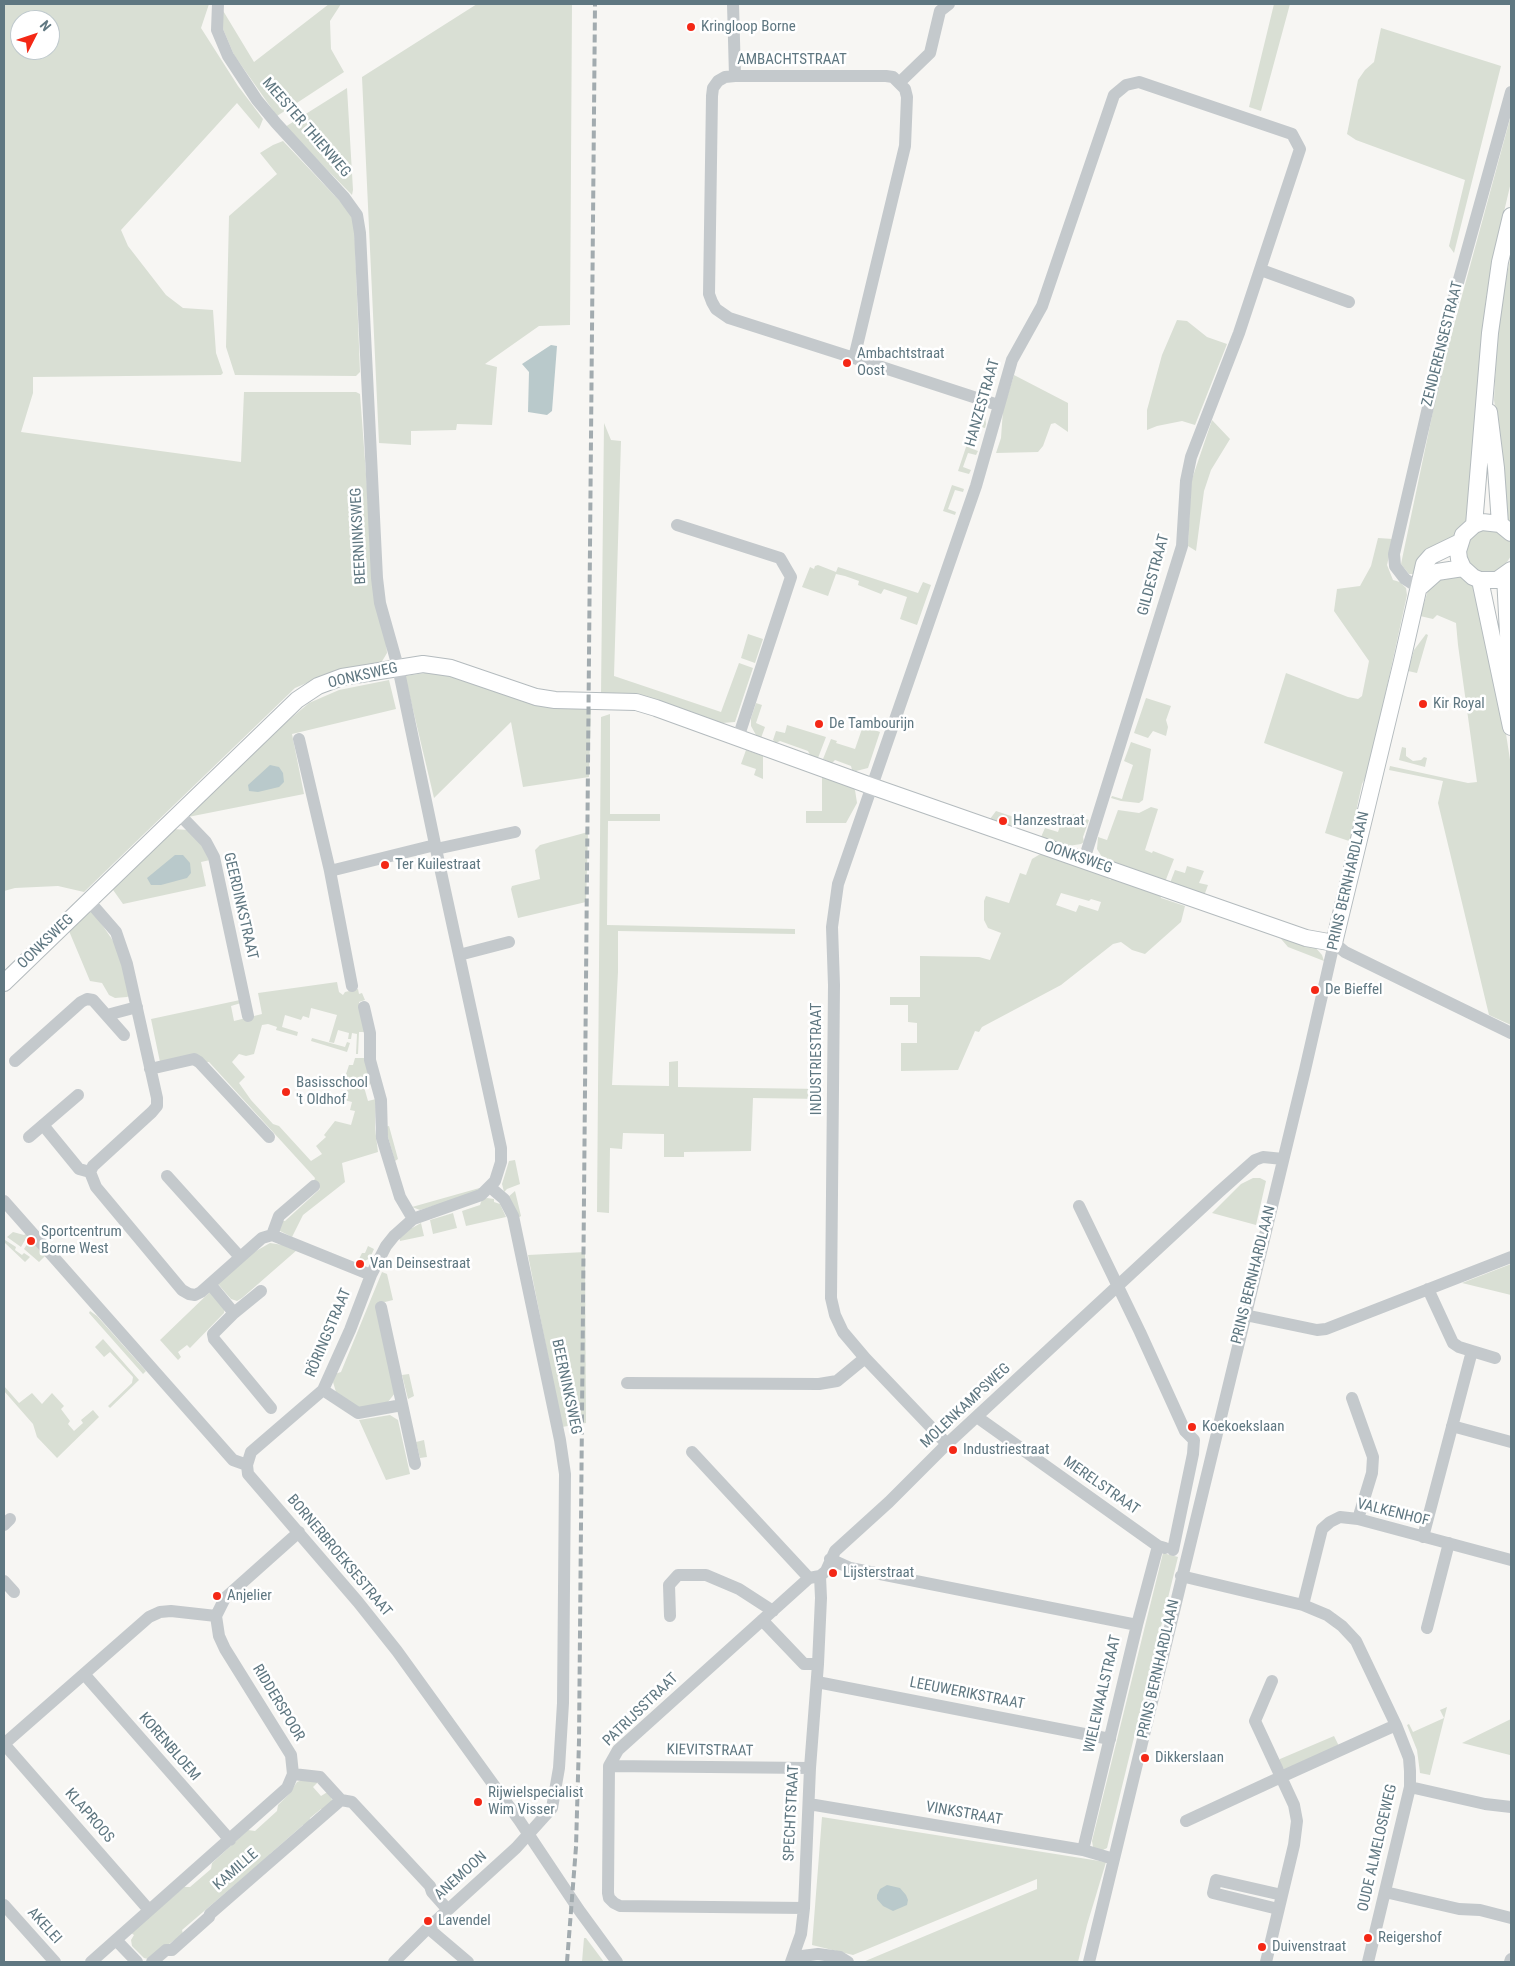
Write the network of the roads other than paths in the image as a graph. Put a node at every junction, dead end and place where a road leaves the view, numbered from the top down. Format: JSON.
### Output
{"nodes":[{"id":1,"x":218,"y":4,"type":"edge"},
{"id":2,"x":733,"y":4,"type":"edge"},
{"id":3,"x":949,"y":4,"type":"edge"},
{"id":4,"x":734,"y":76,"type":"junction"},
{"id":5,"x":900,"y":82,"type":"junction"},
{"id":6,"x":1511,"y":92,"type":"edge"},
{"id":7,"x":1288,"y":132,"type":"joint"},
{"id":8,"x":357,"y":216,"type":"joint"},
{"id":9,"x":1511,"y":216,"type":"edge"},
{"id":10,"x":1261,"y":270,"type":"junction"},
{"id":11,"x":1348,"y":302,"type":"dead end"},
{"id":12,"x":854,"y":358,"type":"junction"},
{"id":13,"x":1486,"y":388,"type":"junction"},
{"id":14,"x":998,"y":405,"type":"junction"},
{"id":15,"x":677,"y":525,"type":"dead end"},
{"id":16,"x":1474,"y":525,"type":"junction"},
{"id":17,"x":1506,"y":528,"type":"edge"},
{"id":18,"x":1460,"y":542,"type":"junction"},
{"id":19,"x":1463,"y":568,"type":"junction"},
{"id":20,"x":1508,"y":573,"type":"edge"},
{"id":21,"x":1480,"y":580,"type":"junction"},
{"id":22,"x":1419,"y":588,"type":"junction"},
{"id":23,"x":398,"y":667,"type":"junction"},
{"id":24,"x":1511,"y":691,"type":"edge"},
{"id":25,"x":1511,"y":727,"type":"edge"},
{"id":26,"x":738,"y":738,"type":"junction"},
{"id":27,"x":299,"y":739,"type":"dead end"},
{"id":28,"x":871,"y":786,"type":"junction"},
{"id":29,"x":179,"y":814,"type":"junction"},
{"id":30,"x":515,"y":832,"type":"dead end"},
{"id":31,"x":435,"y":847,"type":"junction"},
{"id":32,"x":1084,"y":860,"type":"junction"},
{"id":33,"x":330,"y":871,"type":"junction"},
{"id":34,"x":89,"y":901,"type":"junction"},
{"id":35,"x":510,"y":942,"type":"dead end"},
{"id":36,"x":1334,"y":943,"type":"junction"},
{"id":37,"x":459,"y":955,"type":"junction"},
{"id":38,"x":4,"y":983,"type":"edge"},
{"id":39,"x":352,"y":986,"type":"dead end"},
{"id":40,"x":136,"y":1007,"type":"junction"},
{"id":41,"x":364,"y":1007,"type":"dead end"},
{"id":42,"x":107,"y":1015,"type":"junction"},
{"id":43,"x":248,"y":1016,"type":"dead end"},
{"id":44,"x":1511,"y":1033,"type":"edge"},
{"id":45,"x":124,"y":1035,"type":"dead end"},
{"id":46,"x":15,"y":1061,"type":"dead end"},
{"id":47,"x":150,"y":1068,"type":"junction"},
{"id":48,"x":78,"y":1095,"type":"dead end"},
{"id":49,"x":43,"y":1125,"type":"junction"},
{"id":50,"x":269,"y":1137,"type":"dead end"},
{"id":51,"x":29,"y":1138,"type":"dead end"},
{"id":52,"x":1283,"y":1159,"type":"junction"},
{"id":53,"x":90,"y":1172,"type":"junction"},
{"id":54,"x":167,"y":1176,"type":"dead end"},
{"id":55,"x":314,"y":1186,"type":"dead end"},
{"id":56,"x":490,"y":1187,"type":"junction"},
{"id":57,"x":4,"y":1201,"type":"edge"},
{"id":58,"x":1079,"y":1206,"type":"dead end"},
{"id":59,"x":413,"y":1219,"type":"junction"},
{"id":60,"x":272,"y":1235,"type":"junction"},
{"id":61,"x":240,"y":1257,"type":"junction"},
{"id":62,"x":1511,"y":1257,"type":"edge"},
{"id":63,"x":371,"y":1275,"type":"junction"},
{"id":64,"x":210,"y":1284,"type":"junction"},
{"id":65,"x":1119,"y":1287,"type":"junction"},
{"id":66,"x":1428,"y":1289,"type":"junction"},
{"id":67,"x":260,"y":1291,"type":"dead end"},
{"id":68,"x":381,"y":1307,"type":"dead end"},
{"id":69,"x":234,"y":1313,"type":"junction"},
{"id":70,"x":1245,"y":1315,"type":"junction"},
{"id":71,"x":1472,"y":1351,"type":"junction"},
{"id":72,"x":866,"y":1358,"type":"junction"},
{"id":73,"x":1496,"y":1358,"type":"dead end"},
{"id":74,"x":627,"y":1383,"type":"dead end"},
{"id":75,"x":323,"y":1390,"type":"junction"},
{"id":76,"x":1352,"y":1398,"type":"dead end"},
{"id":77,"x":402,"y":1404,"type":"junction"},
{"id":78,"x":271,"y":1408,"type":"dead end"},
{"id":79,"x":976,"y":1417,"type":"junction"},
{"id":80,"x":1452,"y":1426,"type":"junction"},
{"id":81,"x":1194,"y":1440,"type":"junction"},
{"id":82,"x":1214,"y":1441,"type":"junction"},
{"id":83,"x":1511,"y":1442,"type":"edge"},
{"id":84,"x":947,"y":1444,"type":"junction"},
{"id":85,"x":692,"y":1452,"type":"dead end"},
{"id":86,"x":415,"y":1464,"type":"dead end"},
{"id":87,"x":247,"y":1465,"type":"junction"},
{"id":88,"x":1358,"y":1519,"type":"junction"},
{"id":89,"x":299,"y":1532,"type":"junction"},
{"id":90,"x":1423,"y":1537,"type":"junction"},
{"id":91,"x":1449,"y":1543,"type":"junction"},
{"id":92,"x":1158,"y":1546,"type":"junction"},
{"id":93,"x":1173,"y":1550,"type":"junction"},
{"id":94,"x":1187,"y":1552,"type":"junction"},
{"id":95,"x":830,"y":1559,"type":"junction"},
{"id":96,"x":1511,"y":1560,"type":"edge"},
{"id":97,"x":1181,"y":1576,"type":"junction"},
{"id":98,"x":814,"y":1577,"type":"junction"},
{"id":99,"x":4,"y":1581,"type":"edge"},
{"id":100,"x":14,"y":1592,"type":"dead end"},
{"id":101,"x":1303,"y":1605,"type":"junction"},
{"id":102,"x":773,"y":1611,"type":"junction"},
{"id":103,"x":216,"y":1616,"type":"junction"},
{"id":104,"x":670,"y":1616,"type":"dead end"},
{"id":105,"x":762,"y":1620,"type":"junction"},
{"id":106,"x":1137,"y":1625,"type":"junction"},
{"id":107,"x":1427,"y":1628,"type":"dead end"},
{"id":108,"x":818,"y":1664,"type":"junction"},
{"id":109,"x":84,"y":1674,"type":"junction"},
{"id":110,"x":1272,"y":1681,"type":"dead end"},
{"id":111,"x":817,"y":1682,"type":"junction"},
{"id":112,"x":1396,"y":1725,"type":"junction"},
{"id":113,"x":1110,"y":1739,"type":"junction"},
{"id":114,"x":4,"y":1744,"type":"edge"},
{"id":115,"x":609,"y":1766,"type":"junction"},
{"id":116,"x":810,"y":1768,"type":"junction"},
{"id":117,"x":292,"y":1774,"type":"junction"},
{"id":118,"x":1281,"y":1777,"type":"junction"},
{"id":119,"x":1410,"y":1787,"type":"junction"},
{"id":120,"x":341,"y":1800,"type":"junction"},
{"id":121,"x":809,"y":1804,"type":"junction"},
{"id":122,"x":1511,"y":1806,"type":"edge"},
{"id":123,"x":1186,"y":1821,"type":"dead end"},
{"id":124,"x":529,"y":1834,"type":"junction"},
{"id":125,"x":230,"y":1840,"type":"junction"},
{"id":126,"x":1083,"y":1850,"type":"junction"},
{"id":127,"x":1114,"y":1859,"type":"junction"},
{"id":128,"x":1385,"y":1892,"type":"junction"},
{"id":129,"x":1282,"y":1895,"type":"junction"},
{"id":130,"x":804,"y":1908,"type":"junction"},
{"id":131,"x":1278,"y":1909,"type":"junction"},
{"id":132,"x":5,"y":1910,"type":"edge"},
{"id":133,"x":149,"y":1910,"type":"junction"},
{"id":134,"x":448,"y":1910,"type":"junction"},
{"id":135,"x":1511,"y":1918,"type":"edge"},
{"id":136,"x":428,"y":1928,"type":"junction"},
{"id":137,"x":116,"y":1940,"type":"junction"},
{"id":138,"x":793,"y":1960,"type":"edge"},
{"id":139,"x":55,"y":1962,"type":"edge"},
{"id":140,"x":91,"y":1962,"type":"edge"},
{"id":141,"x":137,"y":1962,"type":"edge"},
{"id":142,"x":152,"y":1962,"type":"edge"},
{"id":143,"x":394,"y":1962,"type":"edge"},
{"id":144,"x":468,"y":1962,"type":"edge"},
{"id":145,"x":617,"y":1962,"type":"edge"},
{"id":146,"x":848,"y":1962,"type":"edge"},
{"id":147,"x":1089,"y":1962,"type":"edge"},
{"id":148,"x":1266,"y":1962,"type":"edge"},
{"id":149,"x":1368,"y":1962,"type":"edge"}],
"edges":[{"from":1,"to":8,"type":"street","name":"MEESTER THIENWEG"},
{"from":2,"to":4,"type":"street"},
{"from":3,"to":5,"type":"street"},
{"from":4,"to":5,"type":"street","name":"AMBACHTSTRAAT"},
{"from":4,"to":12,"type":"street","name":"AMBACHTSTRAAT"},
{"from":5,"to":12,"type":"street"},
{"from":6,"to":22,"type":"street","name":"ZENDERENSESTRAAT"},
{"from":7,"to":10,"type":"street","name":"GILDESTRAAT"},
{"from":7,"to":14,"type":"street","name":"HANZESTRAAT"},
{"from":8,"to":23,"type":"street","name":"BEERNINKSWEG"},
{"from":9,"to":13,"type":"main road"},
{"from":10,"to":11,"type":"street"},
{"from":10,"to":32,"type":"street","name":"GILDESTRAAT"},
{"from":12,"to":14,"type":"street","name":"AMBACHTSTRAAT"},
{"from":13,"to":16,"type":"main road"},
{"from":13,"to":17,"type":"main road"},
{"from":14,"to":28,"type":"street","name":"HANZESTRAAT"},
{"from":15,"to":26,"type":"street"},
{"from":16,"to":17,"type":"main road"},
{"from":16,"to":18,"type":"main road"},
{"from":18,"to":19,"type":"main road"},
{"from":18,"to":22,"type":"main road","name":"PRINS BERNHARDLAAN"},
{"from":19,"to":21,"type":"main road"},
{"from":19,"to":22,"type":"main road"},
{"from":20,"to":21,"type":"main road"},
{"from":20,"to":24,"type":"main road"},
{"from":21,"to":25,"type":"main road"},
{"from":22,"to":36,"type":"main road","name":"PRINS BERNHARDLAAN"},
{"from":23,"to":26,"type":"main road","name":"OONKSWEG"},
{"from":23,"to":29,"type":"main road","name":"OONKSWEG"},
{"from":23,"to":31,"type":"street","name":"BEERNINKSWEG"},
{"from":26,"to":28,"type":"main road","name":"OONKSWEG"},
{"from":27,"to":33,"type":"street"},
{"from":28,"to":32,"type":"main road","name":"OONKSWEG"},
{"from":28,"to":72,"type":"street","name":"INDUSTRIESTRAAT"},
{"from":29,"to":34,"type":"main road","name":"OONKSWEG"},
{"from":29,"to":43,"type":"street","name":"GEERDINKSTRAAT"},
{"from":30,"to":31,"type":"street"},
{"from":31,"to":33,"type":"street"},
{"from":31,"to":37,"type":"street","name":"BEERNINKSWEG"},
{"from":32,"to":36,"type":"main road","name":"OONKSWEG"},
{"from":33,"to":39,"type":"street"},
{"from":34,"to":38,"type":"main road","name":"OONKSWEG"},
{"from":34,"to":40,"type":"street"},
{"from":35,"to":37,"type":"street"},
{"from":36,"to":44,"type":"street"},
{"from":36,"to":52,"type":"street","name":"PRINS BERNHARDLAAN"},
{"from":37,"to":56,"type":"street","name":"BEERNINKSWEG"},
{"from":40,"to":42,"type":"street"},
{"from":40,"to":47,"type":"street"},
{"from":41,"to":59,"type":"street"},
{"from":42,"to":45,"type":"street"},
{"from":42,"to":46,"type":"street"},
{"from":47,"to":50,"type":"street"},
{"from":47,"to":53,"type":"street"},
{"from":48,"to":49,"type":"street"},
{"from":49,"to":51,"type":"street"},
{"from":49,"to":53,"type":"street"},
{"from":52,"to":65,"type":"street","name":"MOLENKAMPSWEG"},
{"from":52,"to":70,"type":"street","name":"PRINS BERNHARDLAAN"},
{"from":53,"to":64,"type":"street"},
{"from":54,"to":61,"type":"street"},
{"from":55,"to":60,"type":"street"},
{"from":56,"to":59,"type":"street","name":"RÖRINGSTRAAT"},
{"from":56,"to":124,"type":"street","name":"BEERNINKSWEG"},
{"from":57,"to":87,"type":"street"},
{"from":58,"to":65,"type":"street"},
{"from":59,"to":63,"type":"street","name":"RÖRINGSTRAAT"},
{"from":60,"to":61,"type":"street"},
{"from":60,"to":63,"type":"street"},
{"from":61,"to":64,"type":"street"},
{"from":62,"to":66,"type":"street"},
{"from":63,"to":75,"type":"street","name":"RÖRINGSTRAAT"},
{"from":64,"to":69,"type":"street"},
{"from":65,"to":79,"type":"street","name":"MOLENKAMPSWEG"},
{"from":65,"to":81,"type":"street"},
{"from":66,"to":70,"type":"street"},
{"from":66,"to":71,"type":"street"},
{"from":67,"to":69,"type":"street"},
{"from":68,"to":77,"type":"street"},
{"from":69,"to":78,"type":"street"},
{"from":70,"to":82,"type":"street","name":"PRINS BERNHARDLAAN"},
{"from":71,"to":73,"type":"street"},
{"from":71,"to":80,"type":"street"},
{"from":72,"to":74,"type":"street"},
{"from":72,"to":84,"type":"street","name":"INDUSTRIESTRAAT"},
{"from":75,"to":77,"type":"street"},
{"from":75,"to":87,"type":"street","name":"RÖRINGSTRAAT"},
{"from":76,"to":88,"type":"street"},
{"from":77,"to":86,"type":"street"},
{"from":79,"to":84,"type":"street","name":"MOLENKAMPSWEG"},
{"from":79,"to":92,"type":"street","name":"MERELSTRAAT"},
{"from":80,"to":83,"type":"street"},
{"from":80,"to":90,"type":"street"},
{"from":81,"to":82,"type":"street"},
{"from":81,"to":93,"type":"street"},
{"from":82,"to":94,"type":"street","name":"PRINS BERNHARDLAAN"},
{"from":84,"to":95,"type":"street","name":"MOLENKAMPSWEG"},
{"from":85,"to":98,"type":"street"},
{"from":87,"to":89,"type":"street","name":"BORNERBROEKSESTRAAT"},
{"from":88,"to":90,"type":"street","name":"VALKENHOF"},
{"from":88,"to":101,"type":"street","name":"VALKENHOF"},
{"from":89,"to":103,"type":"street"},
{"from":89,"to":124,"type":"street","name":"BORNERBROEKSESTRAAT"},
{"from":90,"to":91,"type":"street","name":"VALKENHOF"},
{"from":91,"to":96,"type":"street","name":"VALKENHOF"},
{"from":91,"to":107,"type":"street"},
{"from":92,"to":93,"type":"street","name":"MERELSTRAAT"},
{"from":92,"to":106,"type":"street","name":"WIELEWAALSTRAAT"},
{"from":93,"to":94,"type":"street","name":"MERELSTRAAT"},
{"from":94,"to":97,"type":"street","name":"PRINS BERNHARDLAAN"},
{"from":95,"to":98,"type":"street","name":"MOLENKAMPSWEG"},
{"from":95,"to":106,"type":"street"},
{"from":97,"to":101,"type":"street","name":"OUDE ALMELOSEWEG"},
{"from":97,"to":127,"type":"street","name":"PRINS BERNHARDLAAN"},
{"from":98,"to":102,"type":"street","name":"PATRIJSSTRAAT"},
{"from":98,"to":108,"type":"street","name":"SPECHTSTRAAT"},
{"from":99,"to":100,"type":"street"},
{"from":101,"to":112,"type":"street","name":"OUDE ALMELOSEWEG"},
{"from":102,"to":104,"type":"street"},
{"from":102,"to":105,"type":"street","name":"PATRIJSSTRAAT"},
{"from":103,"to":109,"type":"street"},
{"from":103,"to":117,"type":"street","name":"RIDDERSPOOR"},
{"from":105,"to":108,"type":"street"},
{"from":105,"to":115,"type":"street","name":"PATRIJSSTRAAT"},
{"from":106,"to":113,"type":"street","name":"WIELEWAALSTRAAT"},
{"from":108,"to":111,"type":"street","name":"SPECHTSTRAAT"},
{"from":109,"to":114,"type":"street"},
{"from":109,"to":125,"type":"street","name":"KORENBLOEM"},
{"from":110,"to":118,"type":"street"},
{"from":111,"to":113,"type":"street","name":"LEEUWERIKSTRAAT"},
{"from":111,"to":116,"type":"street","name":"SPECHTSTRAAT"},
{"from":112,"to":118,"type":"street"},
{"from":112,"to":119,"type":"street","name":"OUDE ALMELOSEWEG"},
{"from":113,"to":126,"type":"street","name":"WIELEWAALSTRAAT"},
{"from":114,"to":133,"type":"street","name":"KLAPROOS"},
{"from":115,"to":116,"type":"street","name":"KIEVITSTRAAT"},
{"from":115,"to":130,"type":"street","name":"PATRIJSSTRAAT"},
{"from":116,"to":121,"type":"street","name":"SPECHTSTRAAT"},
{"from":117,"to":120,"type":"street"},
{"from":117,"to":125,"type":"street"},
{"from":118,"to":123,"type":"street"},
{"from":118,"to":129,"type":"street"},
{"from":119,"to":122,"type":"street"},
{"from":119,"to":128,"type":"street","name":"OUDE ALMELOSEWEG"},
{"from":120,"to":134,"type":"street"},
{"from":120,"to":142,"type":"street","name":"KAMILLE"},
{"from":121,"to":126,"type":"street","name":"VINKSTRAAT"},
{"from":121,"to":130,"type":"street","name":"SPECHTSTRAAT"},
{"from":124,"to":134,"type":"street","name":"ANEMOON"},
{"from":124,"to":145,"type":"street","name":"BORNERBROEKSESTRAAT"},
{"from":125,"to":133,"type":"street"},
{"from":126,"to":127,"type":"street","name":"VINKSTRAAT"},
{"from":127,"to":147,"type":"street","name":"PRINS BERNHARDLAAN"},
{"from":128,"to":135,"type":"street"},
{"from":128,"to":149,"type":"street","name":"OUDE ALMELOSEWEG"},
{"from":129,"to":131,"type":"street"},
{"from":129,"to":131,"type":"street"},
{"from":130,"to":138,"type":"street","name":"SPECHTSTRAAT"},
{"from":131,"to":148,"type":"street"},
{"from":132,"to":139,"type":"street","name":"AKELEI"},
{"from":133,"to":137,"type":"street"},
{"from":134,"to":136,"type":"street","name":"ANEMOON"},
{"from":136,"to":143,"type":"street","name":"ANEMOON"},
{"from":136,"to":144,"type":"street"},
{"from":137,"to":140,"type":"street"},
{"from":137,"to":141,"type":"street"},
{"from":138,"to":146,"type":"street"}]}
